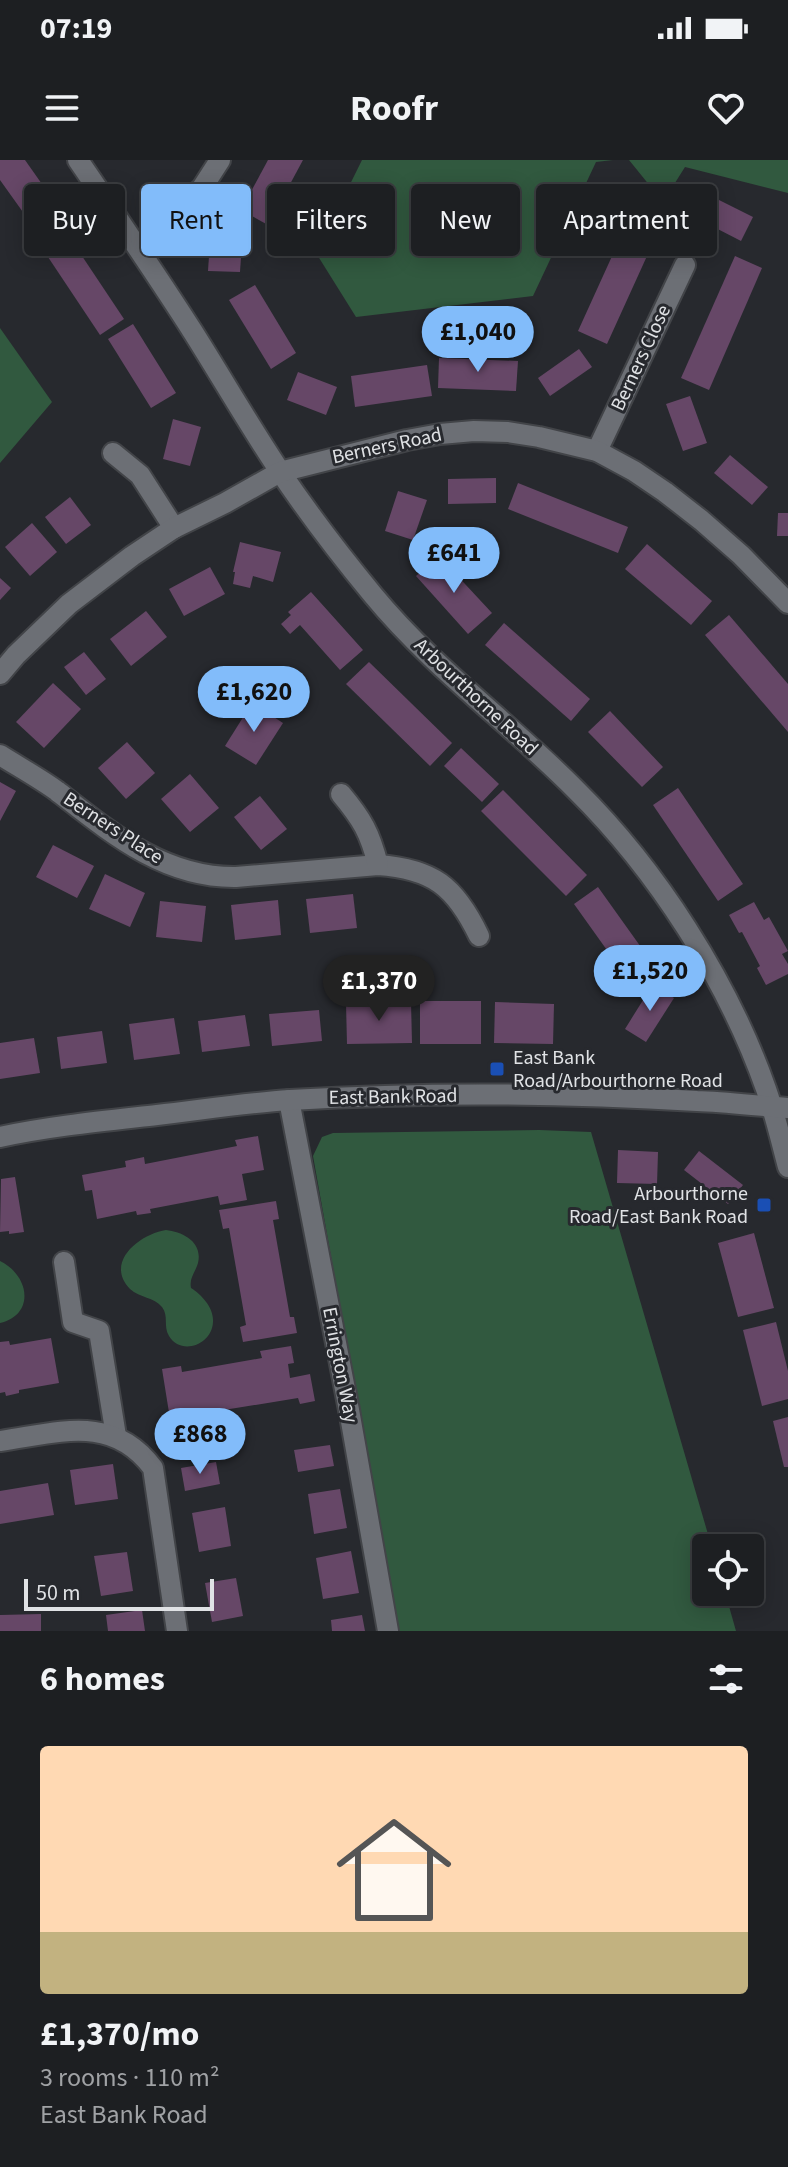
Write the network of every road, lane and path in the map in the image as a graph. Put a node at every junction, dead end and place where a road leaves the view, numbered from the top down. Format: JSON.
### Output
{"nodes":[{"id":1,"x":78,"y":160,"type":"edge"},
{"id":2,"x":220,"y":160,"type":"edge"},
{"id":3,"x":139,"y":248,"type":"junction"},
{"id":4,"x":685,"y":265,"type":"dead end"},
{"id":5,"x":597,"y":451,"type":"junction"},
{"id":6,"x":113,"y":453,"type":"dead end"},
{"id":7,"x":280,"y":472,"type":"junction"},
{"id":8,"x":174,"y":528,"type":"junction"},
{"id":9,"x":788,"y":603,"type":"edge"},
{"id":10,"x":0,"y":674,"type":"edge"},
{"id":11,"x":0,"y":755,"type":"edge"},
{"id":12,"x":341,"y":794,"type":"dead end"},
{"id":13,"x":378,"y":865,"type":"junction"},
{"id":14,"x":479,"y":936,"type":"dead end"},
{"id":15,"x":289,"y":1100,"type":"junction"},
{"id":16,"x":780,"y":1108,"type":"edge"},
{"id":17,"x":0,"y":1137,"type":"edge"},
{"id":18,"x":788,"y":1167,"type":"edge"},
{"id":19,"x":64,"y":1262,"type":"dead end"},
{"id":20,"x":116,"y":1436,"type":"junction"},
{"id":21,"x":0,"y":1441,"type":"edge"},
{"id":22,"x":177,"y":1631,"type":"edge"},
{"id":23,"x":388,"y":1631,"type":"edge"}],
"edges":[{"from":1,"to":3,"type":"street","name":"Arbourthorne Road"},
{"from":2,"to":3,"type":"street"},
{"from":3,"to":7,"type":"street","name":"Arbourthorne Road"},
{"from":4,"to":5,"type":"street","name":"Berners Close"},
{"from":5,"to":7,"type":"street","name":"Berners Road"},
{"from":5,"to":9,"type":"street","name":"Berners Road"},
{"from":6,"to":8,"type":"street"},
{"from":7,"to":8,"type":"street","name":"Berners Road"},
{"from":7,"to":16,"type":"street","name":"Arbourthorne Road"},
{"from":8,"to":10,"type":"street","name":"Berners Road"},
{"from":11,"to":13,"type":"street","name":"Berners Place"},
{"from":12,"to":13,"type":"street"},
{"from":13,"to":14,"type":"street","name":"Berners Place"},
{"from":15,"to":16,"type":"street","name":"East Bank Road"},
{"from":15,"to":17,"type":"street","name":"East Bank Road"},
{"from":15,"to":23,"type":"street","name":"Errington Way"},
{"from":16,"to":18,"type":"street","name":"Arbourthorne Road"},
{"from":19,"to":20,"type":"street"},
{"from":20,"to":21,"type":"street"},
{"from":20,"to":22,"type":"street"}]}
